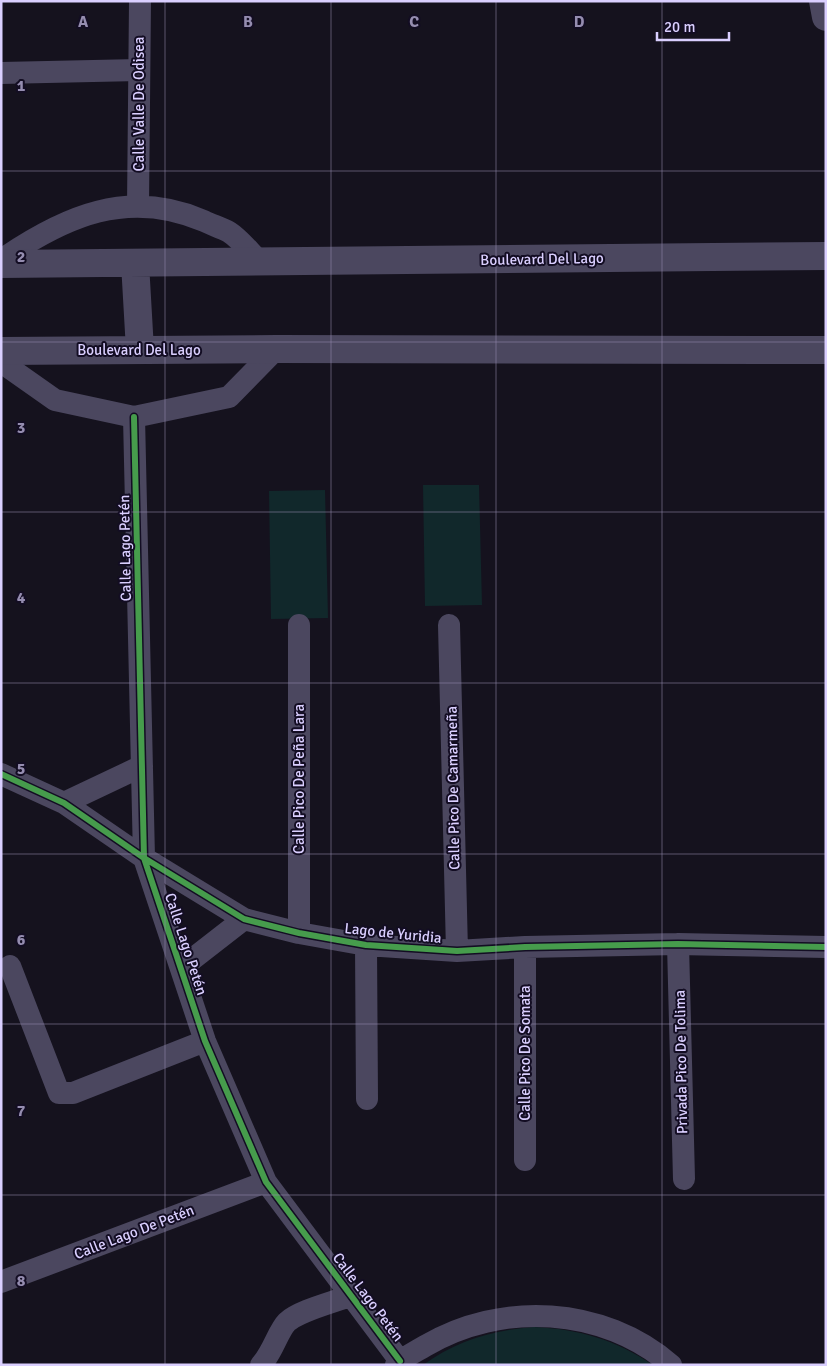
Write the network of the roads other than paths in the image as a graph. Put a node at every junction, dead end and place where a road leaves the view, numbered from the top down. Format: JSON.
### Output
{"nodes":[{"id":1,"x":140,"y":1,"type":"edge"},
{"id":2,"x":823,"y":1,"type":"edge"},
{"id":3,"x":826,"y":17,"type":"edge"},
{"id":4,"x":139,"y":70,"type":"junction"},
{"id":5,"x":1,"y":74,"type":"edge"},
{"id":6,"x":138,"y":206,"type":"junction"},
{"id":7,"x":826,"y":256,"type":"edge"},
{"id":8,"x":1,"y":260,"type":"edge"},
{"id":9,"x":259,"y":262,"type":"junction"},
{"id":10,"x":135,"y":263,"type":"junction"},
{"id":11,"x":1,"y":264,"type":"edge"},
{"id":12,"x":276,"y":349,"type":"junction"},
{"id":13,"x":140,"y":350,"type":"junction"},
{"id":14,"x":826,"y":350,"type":"edge"},
{"id":15,"x":1,"y":351,"type":"edge"},
{"id":16,"x":1,"y":362,"type":"edge"},
{"id":17,"x":134,"y":417,"type":"junction"},
{"id":18,"x":299,"y":624,"type":"dead end"},
{"id":19,"x":449,"y":625,"type":"dead end"},
{"id":20,"x":142,"y":766,"type":"junction"},
{"id":21,"x":1,"y":774,"type":"edge"},
{"id":22,"x":64,"y":804,"type":"junction"},
{"id":23,"x":144,"y":858,"type":"junction"},
{"id":24,"x":244,"y":919,"type":"junction"},
{"id":25,"x":299,"y":934,"type":"junction"},
{"id":26,"x":678,"y":944,"type":"junction"},
{"id":27,"x":366,"y":945,"type":"junction"},
{"id":28,"x":525,"y":947,"type":"junction"},
{"id":29,"x":826,"y":947,"type":"edge"},
{"id":30,"x":457,"y":952,"type":"junction"},
{"id":31,"x":10,"y":966,"type":"dead end"},
{"id":32,"x":181,"y":968,"type":"junction"},
{"id":33,"x":205,"y":1041,"type":"junction"},
{"id":34,"x":367,"y":1098,"type":"dead end"},
{"id":35,"x":524,"y":1160,"type":"dead end"},
{"id":36,"x":684,"y":1179,"type":"dead end"},
{"id":37,"x":266,"y":1182,"type":"junction"},
{"id":38,"x":1,"y":1282,"type":"edge"},
{"id":39,"x":352,"y":1296,"type":"junction"},
{"id":40,"x":398,"y":1363,"type":"edge"},
{"id":41,"x":261,"y":1365,"type":"edge"},
{"id":42,"x":671,"y":1365,"type":"edge"}],
"edges":[{"from":1,"to":4,"type":"street","name":"Calle Valle De Odisea"},
{"from":2,"to":3,"type":"street"},
{"from":4,"to":5,"type":"street"},
{"from":4,"to":6,"type":"street","name":"Calle Valle De Odisea"},
{"from":6,"to":8,"type":"street"},
{"from":6,"to":9,"type":"street"},
{"from":7,"to":9,"type":"street","name":"Boulevard Del Lago"},
{"from":9,"to":10,"type":"street","name":"Boulevard Del Lago"},
{"from":10,"to":11,"type":"street","name":"Boulevard Del Lago"},
{"from":10,"to":13,"type":"street"},
{"from":12,"to":13,"type":"street","name":"Boulevard Del Lago"},
{"from":12,"to":14,"type":"street","name":"Boulevard Del Lago"},
{"from":12,"to":17,"type":"street"},
{"from":13,"to":15,"type":"street","name":"Boulevard Del Lago"},
{"from":16,"to":17,"type":"street"},
{"from":17,"to":20,"type":"street","name":"Calle Lago Petén"},
{"from":18,"to":25,"type":"street","name":"Calle Pico De Peña Lara"},
{"from":19,"to":30,"type":"street","name":"Calle Pico De Camarmeña"},
{"from":20,"to":22,"type":"street"},
{"from":20,"to":23,"type":"street","name":"Calle Lago Petén"},
{"from":21,"to":22,"type":"street","name":"Lago de Yuridia"},
{"from":22,"to":23,"type":"street","name":"Lago de Yuridia"},
{"from":23,"to":24,"type":"street","name":"Lago de Yuridia"},
{"from":23,"to":32,"type":"street","name":"Calle Lago Petén"},
{"from":24,"to":25,"type":"street","name":"Lago de Yuridia"},
{"from":24,"to":32,"type":"street"},
{"from":25,"to":27,"type":"street","name":"Lago de Yuridia"},
{"from":26,"to":28,"type":"street","name":"Lago de Yuridia"},
{"from":26,"to":29,"type":"street","name":"Lago de Yuridia"},
{"from":26,"to":36,"type":"street","name":"Privada Pico De Tolima"},
{"from":27,"to":30,"type":"street","name":"Lago de Yuridia"},
{"from":27,"to":34,"type":"street"},
{"from":28,"to":30,"type":"street","name":"Lago de Yuridia"},
{"from":28,"to":35,"type":"street","name":"Calle Pico De Somata"},
{"from":31,"to":33,"type":"street"},
{"from":32,"to":33,"type":"street","name":"Calle Lago Petén"},
{"from":33,"to":37,"type":"street","name":"Calle Lago Petén"},
{"from":37,"to":38,"type":"street","name":"Calle Lago De Petén"},
{"from":37,"to":39,"type":"street","name":"Calle Lago Petén"},
{"from":39,"to":40,"type":"street","name":"Calle Lago Petén"},
{"from":39,"to":41,"type":"street"},
{"from":40,"to":42,"type":"street"}]}
